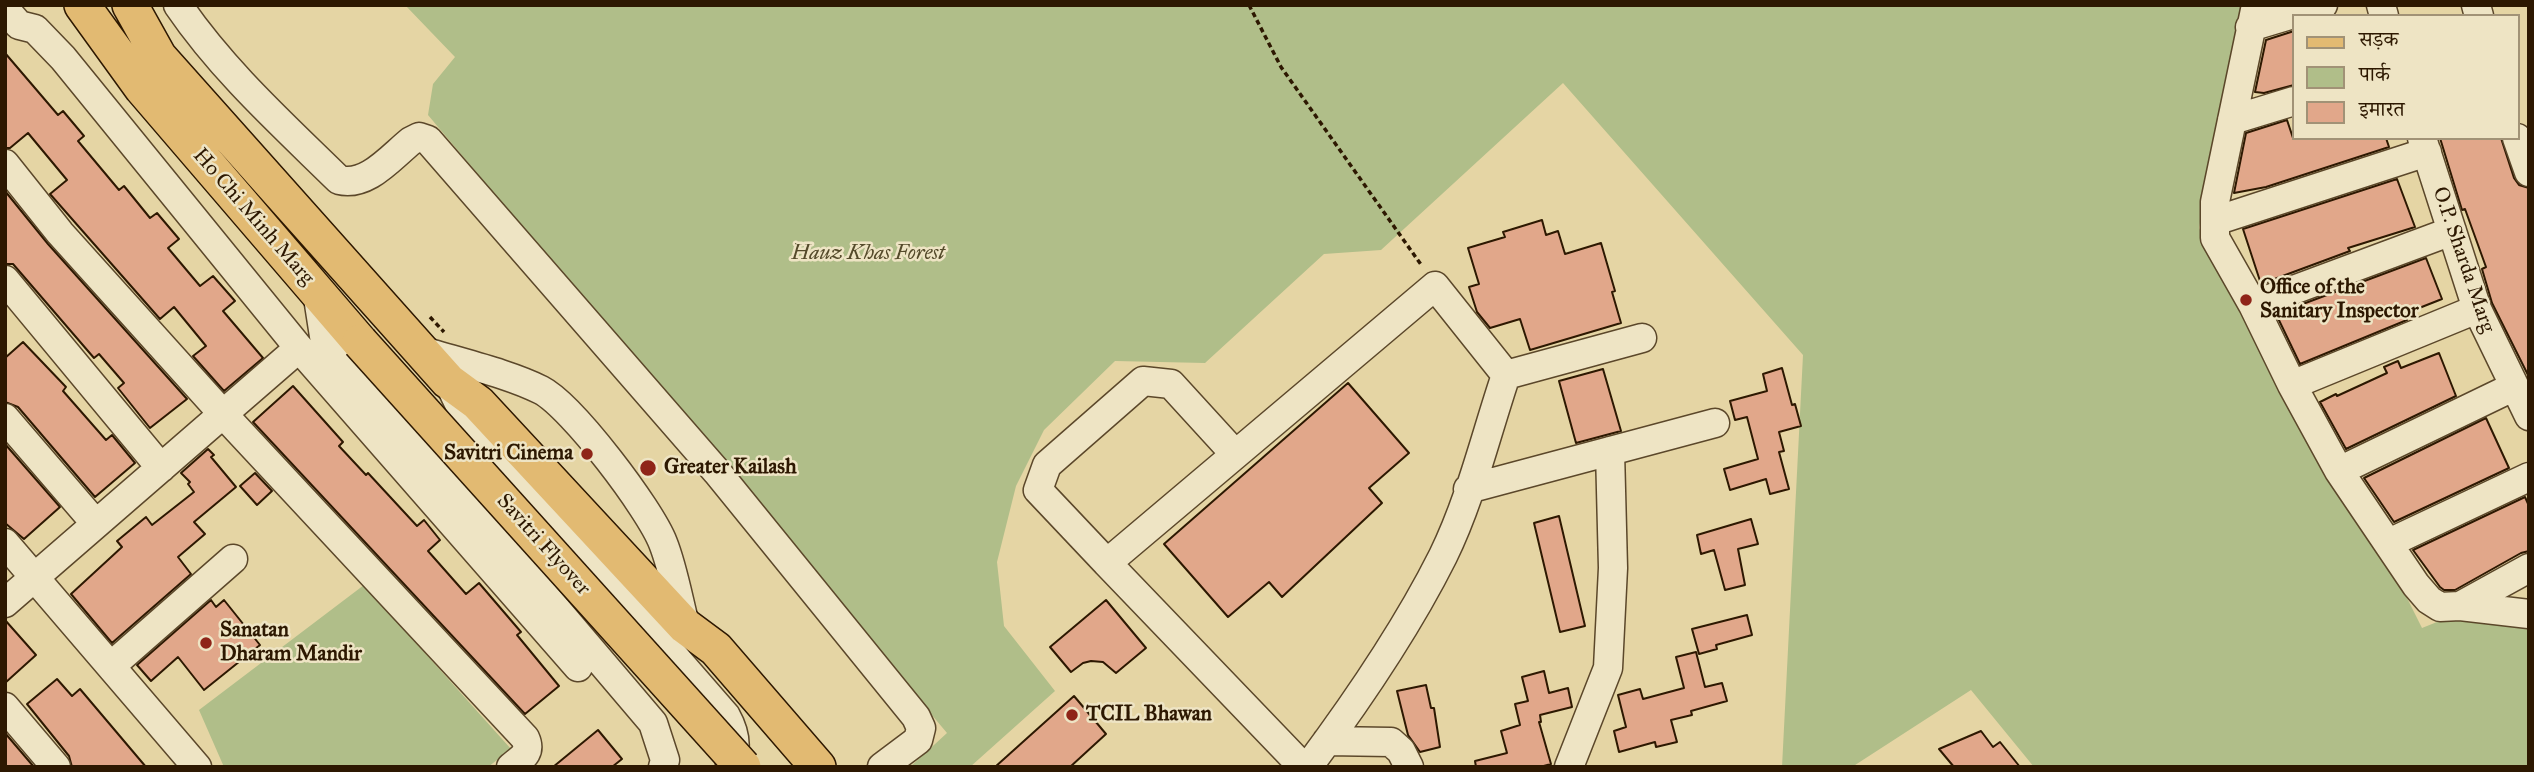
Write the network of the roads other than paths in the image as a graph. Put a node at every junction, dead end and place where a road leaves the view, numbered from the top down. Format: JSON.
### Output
{"nodes":[{"id":1,"x":82,"y":5,"type":"edge"},
{"id":2,"x":130,"y":5,"type":"edge"},
{"id":3,"x":178,"y":5,"type":"edge"},
{"id":4,"x":2323,"y":5,"type":"edge"},
{"id":5,"x":5,"y":9,"type":"edge"},
{"id":6,"x":2253,"y":16,"type":"edge"},
{"id":7,"x":2292,"y":101,"type":"edge"},
{"id":8,"x":2232,"y":120,"type":"junction"},
{"id":9,"x":2518,"y":140,"type":"edge"},
{"id":10,"x":2424,"y":145,"type":"edge"},
{"id":11,"x":5,"y":164,"type":"edge"},
{"id":12,"x":2529,"y":172,"type":"edge"},
{"id":13,"x":2214,"y":221,"type":"junction"},
{"id":14,"x":2452,"y":231,"type":"junction"},
{"id":15,"x":5,"y":280,"type":"edge"},
{"id":16,"x":317,"y":291,"type":"junction"},
{"id":17,"x":2253,"y":305,"type":"junction"},
{"id":18,"x":2477,"y":309,"type":"junction"},
{"id":19,"x":1642,"y":338,"type":"dead end"},
{"id":20,"x":435,"y":344,"type":"junction"},
{"id":21,"x":299,"y":348,"type":"junction"},
{"id":22,"x":1506,"y":375,"type":"junction"},
{"id":23,"x":448,"y":382,"type":"junction"},
{"id":24,"x":2292,"y":385,"type":"junction"},
{"id":25,"x":2513,"y":387,"type":"junction"},
{"id":26,"x":223,"y":414,"type":"junction"},
{"id":27,"x":2529,"y":416,"type":"edge"},
{"id":28,"x":5,"y":418,"type":"edge"},
{"id":29,"x":1715,"y":423,"type":"dead end"},
{"id":30,"x":1610,"y":451,"type":"junction"},
{"id":31,"x":1235,"y":454,"type":"junction"},
{"id":32,"x":161,"y":468,"type":"junction"},
{"id":33,"x":2339,"y":471,"type":"junction"},
{"id":34,"x":2529,"y":477,"type":"edge"},
{"id":35,"x":1468,"y":489,"type":"junction"},
{"id":36,"x":96,"y":524,"type":"junction"},
{"id":37,"x":5,"y":543,"type":"edge"},
{"id":38,"x":2389,"y":543,"type":"junction"},
{"id":39,"x":233,"y":559,"type":"dead end"},
{"id":40,"x":1107,"y":563,"type":"junction"},
{"id":41,"x":2529,"y":568,"type":"edge"},
{"id":42,"x":35,"y":578,"type":"junction"},
{"id":43,"x":620,"y":593,"type":"junction"},
{"id":44,"x":5,"y":603,"type":"edge"},
{"id":45,"x":2460,"y":606,"type":"junction"},
{"id":46,"x":2529,"y":614,"type":"edge"},
{"id":47,"x":685,"y":626,"type":"junction"},
{"id":48,"x":573,"y":628,"type":"junction"},
{"id":49,"x":111,"y":666,"type":"junction"},
{"id":50,"x":578,"y":667,"type":"dead end"},
{"id":51,"x":5,"y":707,"type":"edge"},
{"id":52,"x":1327,"y":741,"type":"junction"},
{"id":53,"x":57,"y":767,"type":"edge"},
{"id":54,"x":197,"y":767,"type":"edge"},
{"id":55,"x":511,"y":767,"type":"edge"},
{"id":56,"x":663,"y":767,"type":"edge"},
{"id":57,"x":729,"y":767,"type":"edge"},
{"id":58,"x":743,"y":767,"type":"edge"},
{"id":59,"x":818,"y":767,"type":"edge"},
{"id":60,"x":882,"y":767,"type":"edge"},
{"id":61,"x":1303,"y":767,"type":"edge"},
{"id":62,"x":1308,"y":767,"type":"edge"},
{"id":63,"x":1409,"y":767,"type":"edge"},
{"id":64,"x":1570,"y":767,"type":"edge"}],
"edges":[{"from":1,"to":16,"type":"main road","name":"Ho Chi Minh Marg"},
{"from":2,"to":20,"type":"main road","name":"Ho Chi Minh Marg"},
{"from":3,"to":60,"type":"street"},
{"from":4,"to":6,"type":"street"},
{"from":5,"to":21,"type":"street"},
{"from":6,"to":8,"type":"street"},
{"from":7,"to":8,"type":"street"},
{"from":8,"to":13,"type":"street"},
{"from":9,"to":12,"type":"street"},
{"from":10,"to":13,"type":"street"},
{"from":10,"to":14,"type":"street","name":"O.P. Sharda Marg"},
{"from":11,"to":26,"type":"street"},
{"from":13,"to":17,"type":"street"},
{"from":14,"to":17,"type":"street"},
{"from":14,"to":18,"type":"street","name":"O.P. Sharda Marg"},
{"from":15,"to":32,"type":"street"},
{"from":16,"to":48,"type":"street","name":"Ho Chi Minh Marg"},
{"from":16,"to":58,"type":"main road","name":"Savitri Flyover","bridge":true},
{"from":17,"to":24,"type":"street"},
{"from":18,"to":24,"type":"street"},
{"from":18,"to":25,"type":"street","name":"O.P. Sharda Marg"},
{"from":19,"to":22,"type":"street"},
{"from":20,"to":23,"type":"main road","name":"Ho Chi Minh Marg"},
{"from":20,"to":47,"type":"street"},
{"from":21,"to":26,"type":"street"},
{"from":21,"to":50,"type":"street"},
{"from":22,"to":31,"type":"street"},
{"from":22,"to":35,"type":"street"},
{"from":23,"to":43,"type":"street","name":"Ho Chi Minh Marg"},
{"from":23,"to":47,"type":"main road","name":"Ho Chi Minh Marg"},
{"from":24,"to":33,"type":"street"},
{"from":25,"to":27,"type":"street","name":"O.P. Sharda Marg"},
{"from":25,"to":33,"type":"street"},
{"from":26,"to":32,"type":"street"},
{"from":26,"to":55,"type":"street"},
{"from":28,"to":36,"type":"street"},
{"from":29,"to":30,"type":"street"},
{"from":30,"to":35,"type":"street"},
{"from":30,"to":64,"type":"street"},
{"from":31,"to":40,"type":"street"},
{"from":31,"to":40,"type":"street"},
{"from":32,"to":36,"type":"street"},
{"from":33,"to":38,"type":"street"},
{"from":34,"to":38,"type":"street"},
{"from":35,"to":52,"type":"street"},
{"from":36,"to":42,"type":"street"},
{"from":37,"to":42,"type":"street"},
{"from":38,"to":45,"type":"street"},
{"from":39,"to":49,"type":"street"},
{"from":40,"to":61,"type":"street"},
{"from":41,"to":45,"type":"street"},
{"from":42,"to":44,"type":"street"},
{"from":42,"to":49,"type":"street"},
{"from":43,"to":48,"type":"street"},
{"from":43,"to":57,"type":"street","name":"Ho Chi Minh Marg"},
{"from":45,"to":46,"type":"street"},
{"from":47,"to":59,"type":"main road","name":"Ho Chi Minh Marg"},
{"from":48,"to":56,"type":"street","name":"Ho Chi Minh Marg"},
{"from":49,"to":54,"type":"street"},
{"from":51,"to":53,"type":"street"},
{"from":52,"to":62,"type":"street"},
{"from":52,"to":63,"type":"street"}]}
